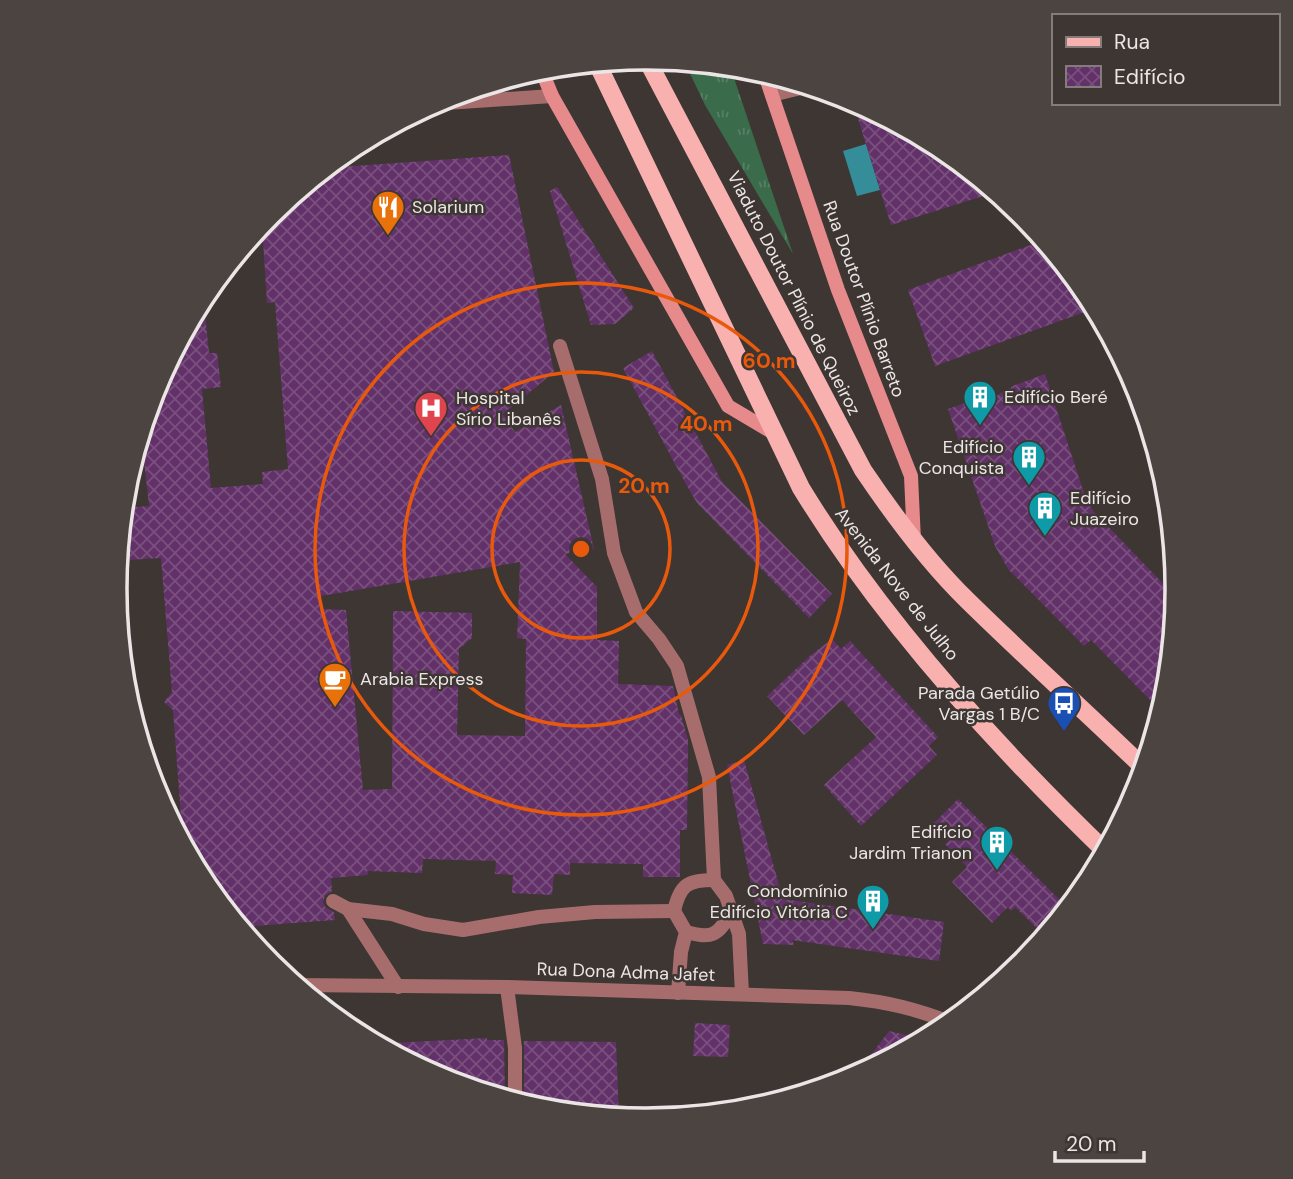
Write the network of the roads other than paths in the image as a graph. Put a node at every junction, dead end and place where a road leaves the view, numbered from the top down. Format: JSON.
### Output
{"nodes":[{"id":1,"x":653,"y":70,"type":"edge"},
{"id":2,"x":601,"y":72,"type":"edge"},
{"id":3,"x":545,"y":80,"type":"edge"},
{"id":4,"x":769,"y":85,"type":"edge"},
{"id":5,"x":790,"y":91,"type":"edge"},
{"id":6,"x":772,"y":95,"type":"junction"},
{"id":7,"x":552,"y":96,"type":"junction"},
{"id":8,"x":471,"y":101,"type":"edge"},
{"id":9,"x":560,"y":346,"type":"dead end"},
{"id":10,"x":777,"y":435,"type":"junction"},
{"id":11,"x":914,"y":541,"type":"junction"},
{"id":12,"x":1136,"y":761,"type":"edge"},
{"id":13,"x":1098,"y":844,"type":"edge"},
{"id":14,"x":714,"y":880,"type":"junction"},
{"id":15,"x":333,"y":901,"type":"dead end"},
{"id":16,"x":348,"y":909,"type":"junction"},
{"id":17,"x":674,"y":911,"type":"junction"},
{"id":18,"x":731,"y":912,"type":"junction"},
{"id":19,"x":686,"y":932,"type":"junction"},
{"id":20,"x":310,"y":985,"type":"edge"},
{"id":21,"x":398,"y":987,"type":"junction"},
{"id":22,"x":507,"y":987,"type":"junction"},
{"id":23,"x":678,"y":993,"type":"junction"},
{"id":24,"x":742,"y":994,"type":"junction"},
{"id":25,"x":939,"y":1018,"type":"edge"},
{"id":26,"x":515,"y":1092,"type":"edge"}],
"edges":[{"from":1,"to":11,"type":"main road","name":"Viaduto Doutor Plínio de Queiroz"},
{"from":2,"to":10,"type":"main road"},
{"from":3,"to":7,"type":"main road"},
{"from":4,"to":6,"type":"main road","name":"Rua Doutor Plínio Barreto"},
{"from":5,"to":6,"type":"street"},
{"from":6,"to":11,"type":"main road","name":"Rua Doutor Plínio Barreto"},
{"from":7,"to":8,"type":"street"},
{"from":7,"to":10,"type":"main road"},
{"from":9,"to":14,"type":"street"},
{"from":10,"to":13,"type":"main road","name":"Avenida Nove de Julho"},
{"from":11,"to":12,"type":"main road"},
{"from":14,"to":17,"type":"street"},
{"from":14,"to":18,"type":"street"},
{"from":15,"to":16,"type":"street"},
{"from":16,"to":17,"type":"street"},
{"from":16,"to":21,"type":"street"},
{"from":17,"to":19,"type":"street"},
{"from":18,"to":19,"type":"street"},
{"from":18,"to":24,"type":"street"},
{"from":19,"to":23,"type":"street"},
{"from":20,"to":21,"type":"street","name":"Rua Dona Adma Jafet"},
{"from":21,"to":22,"type":"street","name":"Rua Dona Adma Jafet"},
{"from":22,"to":23,"type":"street","name":"Rua Dona Adma Jafet"},
{"from":22,"to":26,"type":"street"},
{"from":23,"to":24,"type":"street","name":"Rua Dona Adma Jafet"},
{"from":24,"to":25,"type":"street","name":"Rua Dona Adma Jafet"}]}
